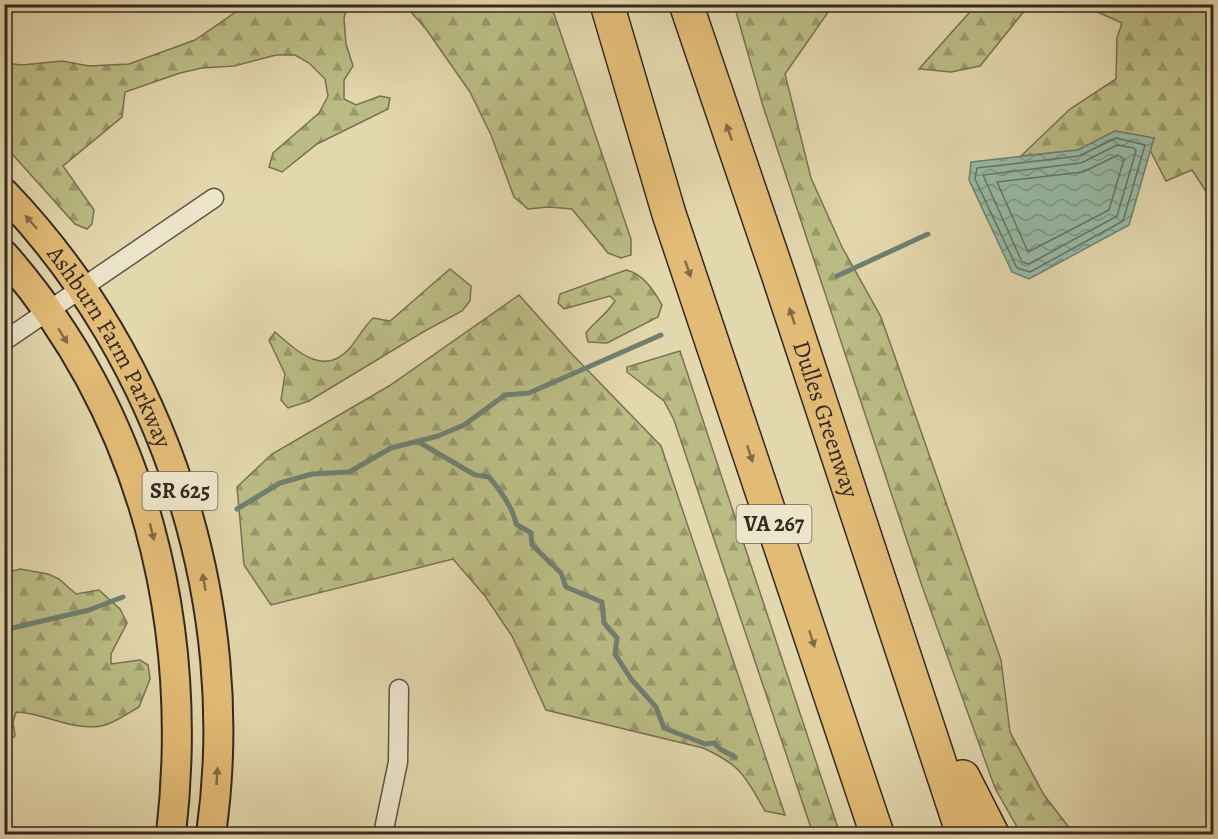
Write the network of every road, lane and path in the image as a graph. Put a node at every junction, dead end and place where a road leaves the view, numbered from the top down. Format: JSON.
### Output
{"nodes":[{"id":1,"x":595,"y":4,"type":"edge"},
{"id":2,"x":607,"y":4,"type":"edge"},
{"id":3,"x":686,"y":4,"type":"edge"},
{"id":4,"x":4,"y":193,"type":"edge"},
{"id":5,"x":214,"y":198,"type":"dead end"},
{"id":6,"x":669,"y":214,"type":"junction"},
{"id":7,"x":4,"y":255,"type":"edge"},
{"id":8,"x":81,"y":288,"type":"junction"},
{"id":9,"x":48,"y":311,"type":"junction"},
{"id":10,"x":4,"y":341,"type":"edge"},
{"id":11,"x":843,"y":472,"type":"junction"},
{"id":12,"x":399,"y":688,"type":"dead end"},
{"id":13,"x":171,"y":834,"type":"edge"},
{"id":14,"x":211,"y":834,"type":"edge"},
{"id":15,"x":383,"y":834,"type":"edge"},
{"id":16,"x":877,"y":834,"type":"edge"},
{"id":17,"x":963,"y":834,"type":"edge"},
{"id":18,"x":992,"y":834,"type":"edge"}],
"edges":[{"from":1,"to":6,"type":"highway"},
{"from":2,"to":6,"type":"highway","number":"VA 267"},
{"from":11,"to":3,"type":"highway","name":"Dulles Greenway","one_way":true},
{"from":8,"to":4,"type":"main road","name":"Ashburn Farm Parkway","number":"SR 625","one_way":true},
{"from":5,"to":8,"type":"street"},
{"from":6,"to":16,"type":"highway","number":"VA 267","one_way":true},
{"from":7,"to":9,"type":"main road","name":"Ashburn Farm Parkway","number":"SR 625"},
{"from":8,"to":9,"type":"street"},
{"from":14,"to":8,"type":"main road","name":"Ashburn Farm Parkway","number":"SR 625","one_way":true},
{"from":9,"to":10,"type":"street"},
{"from":9,"to":13,"type":"main road","name":"Ashburn Farm Parkway","number":"SR 625","one_way":true},
{"from":11,"to":17,"type":"highway","name":"Dulles Greenway"},
{"from":11,"to":18,"type":"highway"},
{"from":12,"to":15,"type":"street"}]}
